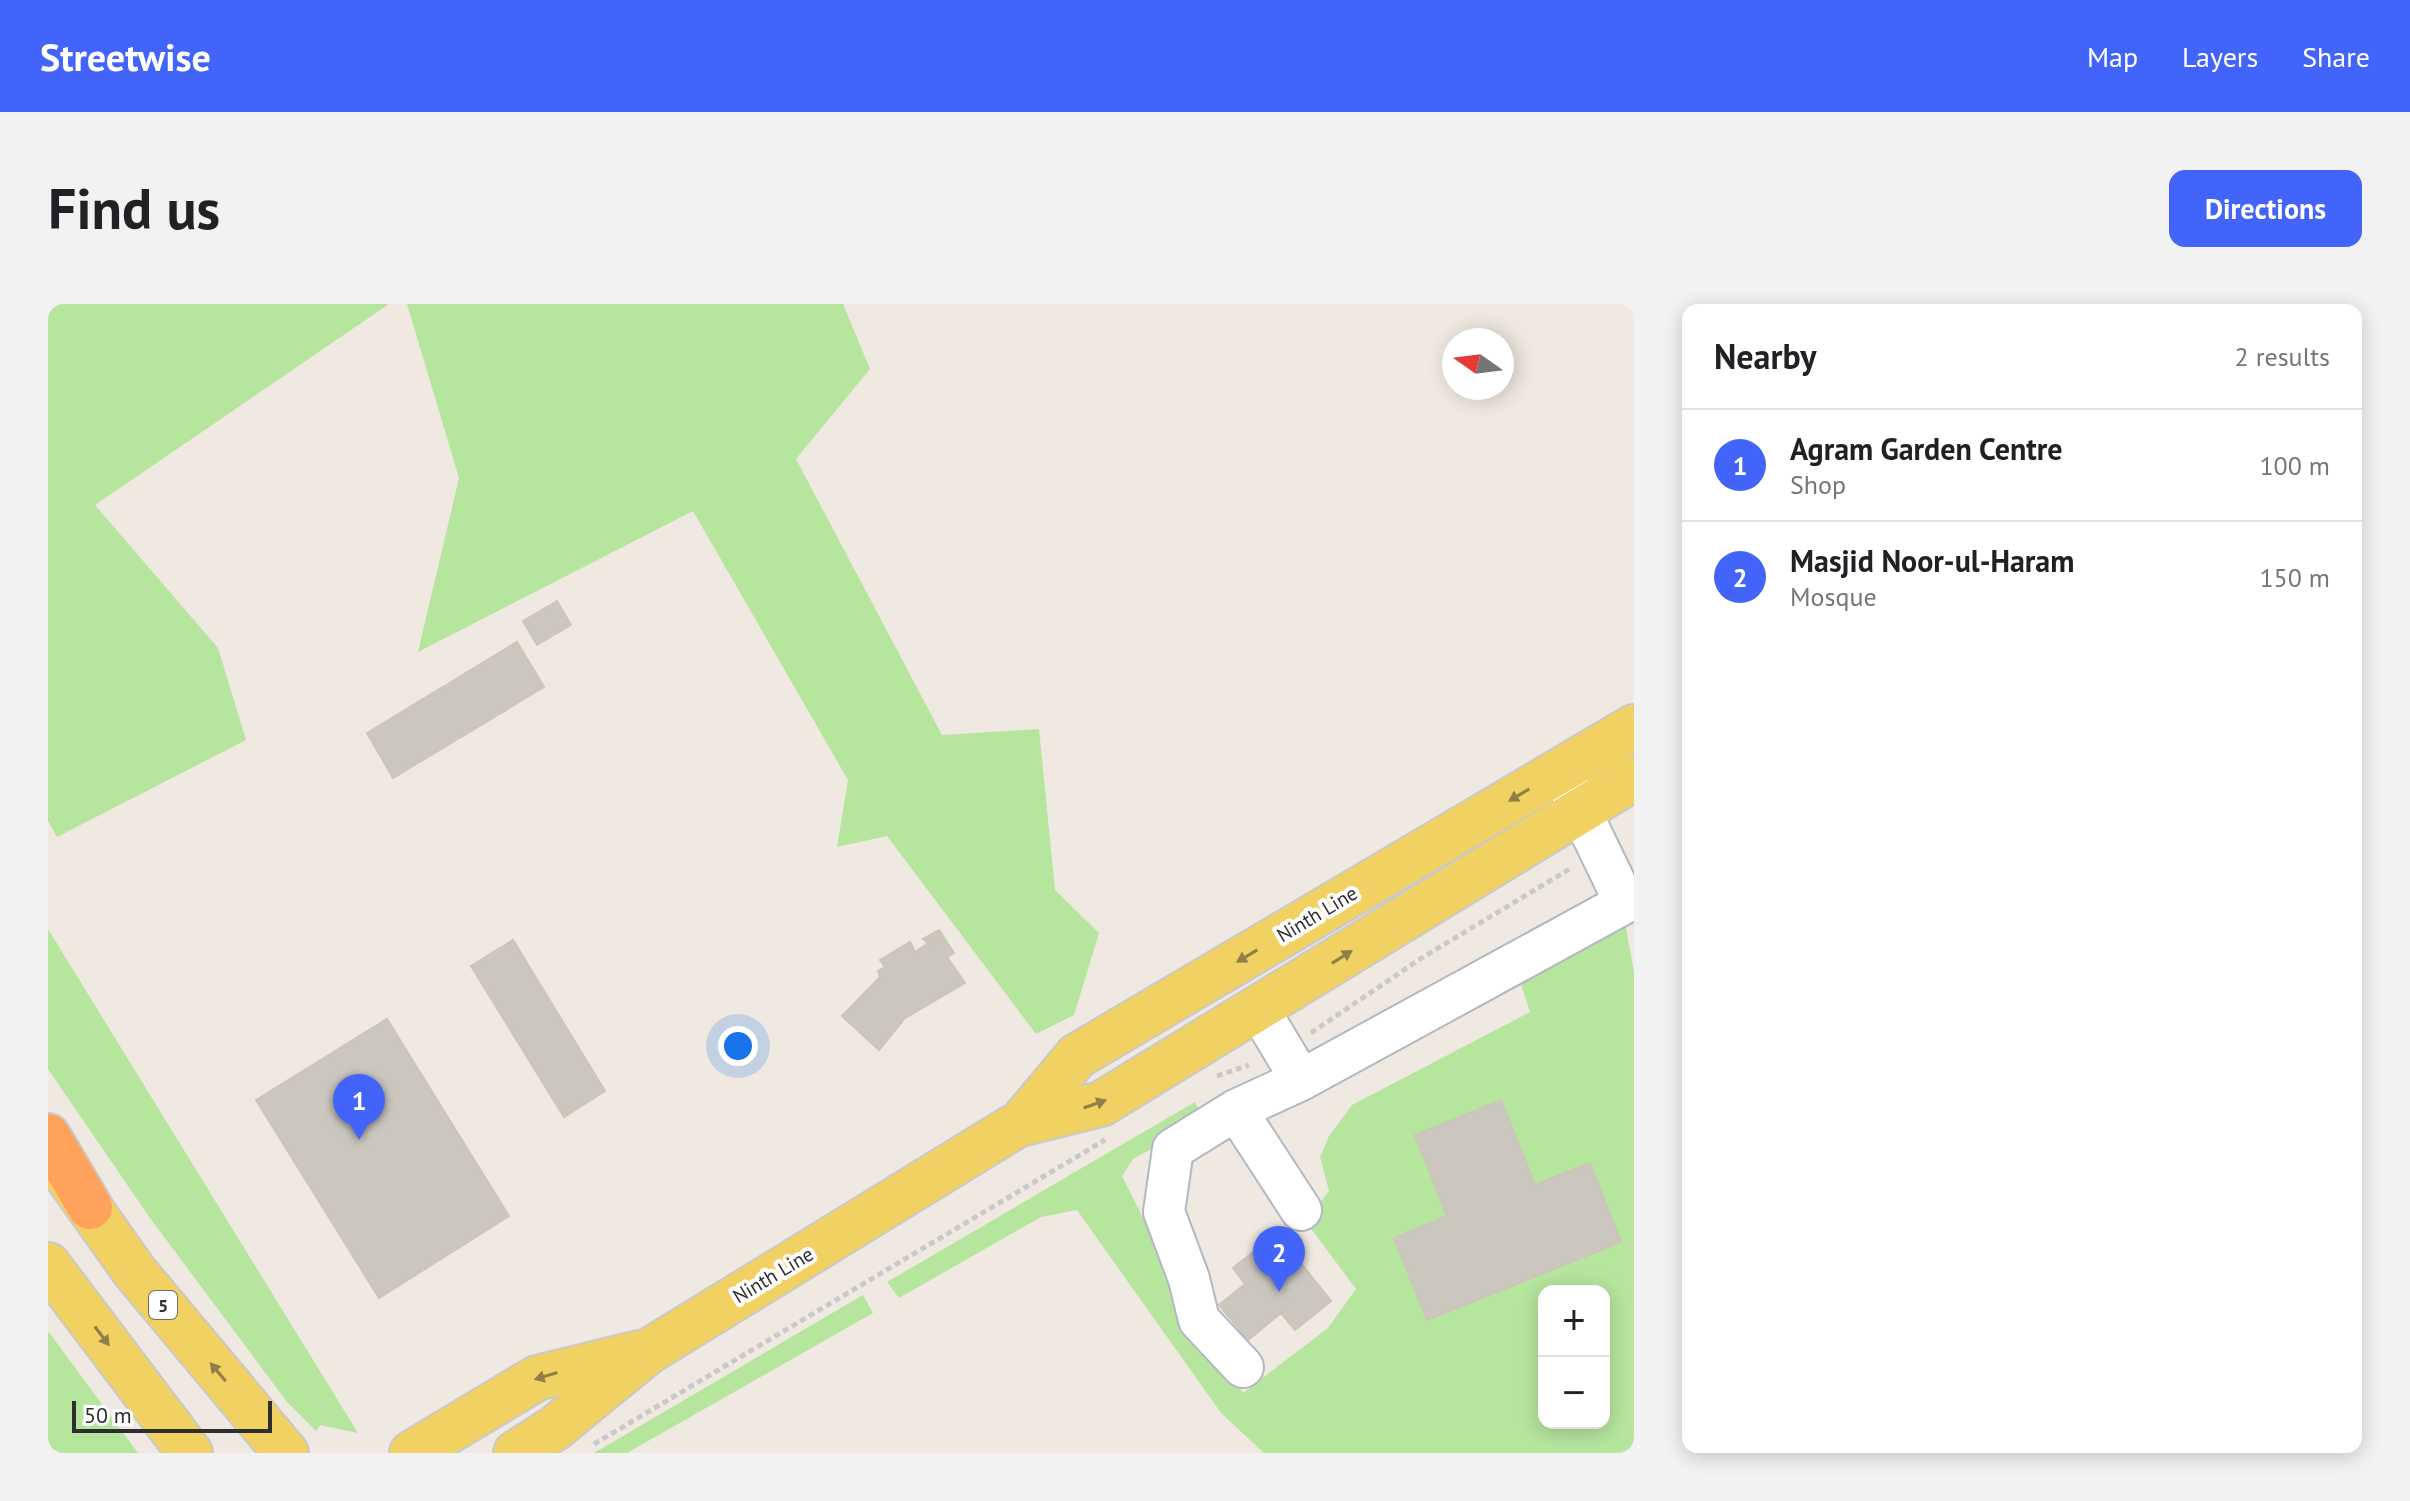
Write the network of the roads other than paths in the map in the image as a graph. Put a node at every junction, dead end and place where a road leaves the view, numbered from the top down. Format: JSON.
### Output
{"nodes":[{"id":1,"x":1634,"y":727,"type":"edge"},
{"id":2,"x":1561,"y":770,"type":"junction"},
{"id":3,"x":1634,"y":778,"type":"edge"},
{"id":4,"x":1580,"y":810,"type":"junction"},
{"id":5,"x":1258,"y":1008,"type":"junction"},
{"id":6,"x":1292,"y":1066,"type":"junction"},
{"id":7,"x":1236,"y":1110,"type":"junction"},
{"id":8,"x":1020,"y":1124,"type":"junction"},
{"id":9,"x":48,"y":1136,"type":"edge"},
{"id":10,"x":48,"y":1152,"type":"edge"},
{"id":11,"x":90,"y":1207,"type":"junction"},
{"id":12,"x":1301,"y":1210,"type":"dead end"},
{"id":13,"x":48,"y":1265,"type":"edge"},
{"id":14,"x":649,"y":1351,"type":"junction"},
{"id":15,"x":1243,"y":1367,"type":"dead end"},
{"id":16,"x":190,"y":1453,"type":"edge"},
{"id":17,"x":286,"y":1453,"type":"edge"},
{"id":18,"x":412,"y":1453,"type":"edge"},
{"id":19,"x":516,"y":1453,"type":"edge"}],
"edges":[{"from":1,"to":2,"type":"main road","name":"Ninth Line"},
{"from":2,"to":4,"type":"lane"},
{"from":2,"to":8,"type":"main road","name":"Ninth Line","one_way":true},
{"from":3,"to":4,"type":"main road","name":"Ninth Line"},
{"from":5,"to":4,"type":"main road","name":"Ninth Line","one_way":true},
{"from":4,"to":6,"type":"lane"},
{"from":5,"to":6,"type":"lane"},
{"from":8,"to":5,"type":"main road","name":"Ninth Line","one_way":true},
{"from":6,"to":7,"type":"lane"},
{"from":7,"to":12,"type":"lane"},
{"from":7,"to":15,"type":"lane"},
{"from":8,"to":14,"type":"main road","name":"Ninth Line"},
{"from":9,"to":11,"type":"highway"},
{"from":10,"to":11,"type":"main road","number":"5"},
{"from":17,"to":11,"type":"main road","number":"5","one_way":true},
{"from":13,"to":16,"type":"main road","one_way":true},
{"from":14,"to":18,"type":"main road","name":"Ninth Line","one_way":true},
{"from":14,"to":19,"type":"main road","name":"Ninth Line"}]}
